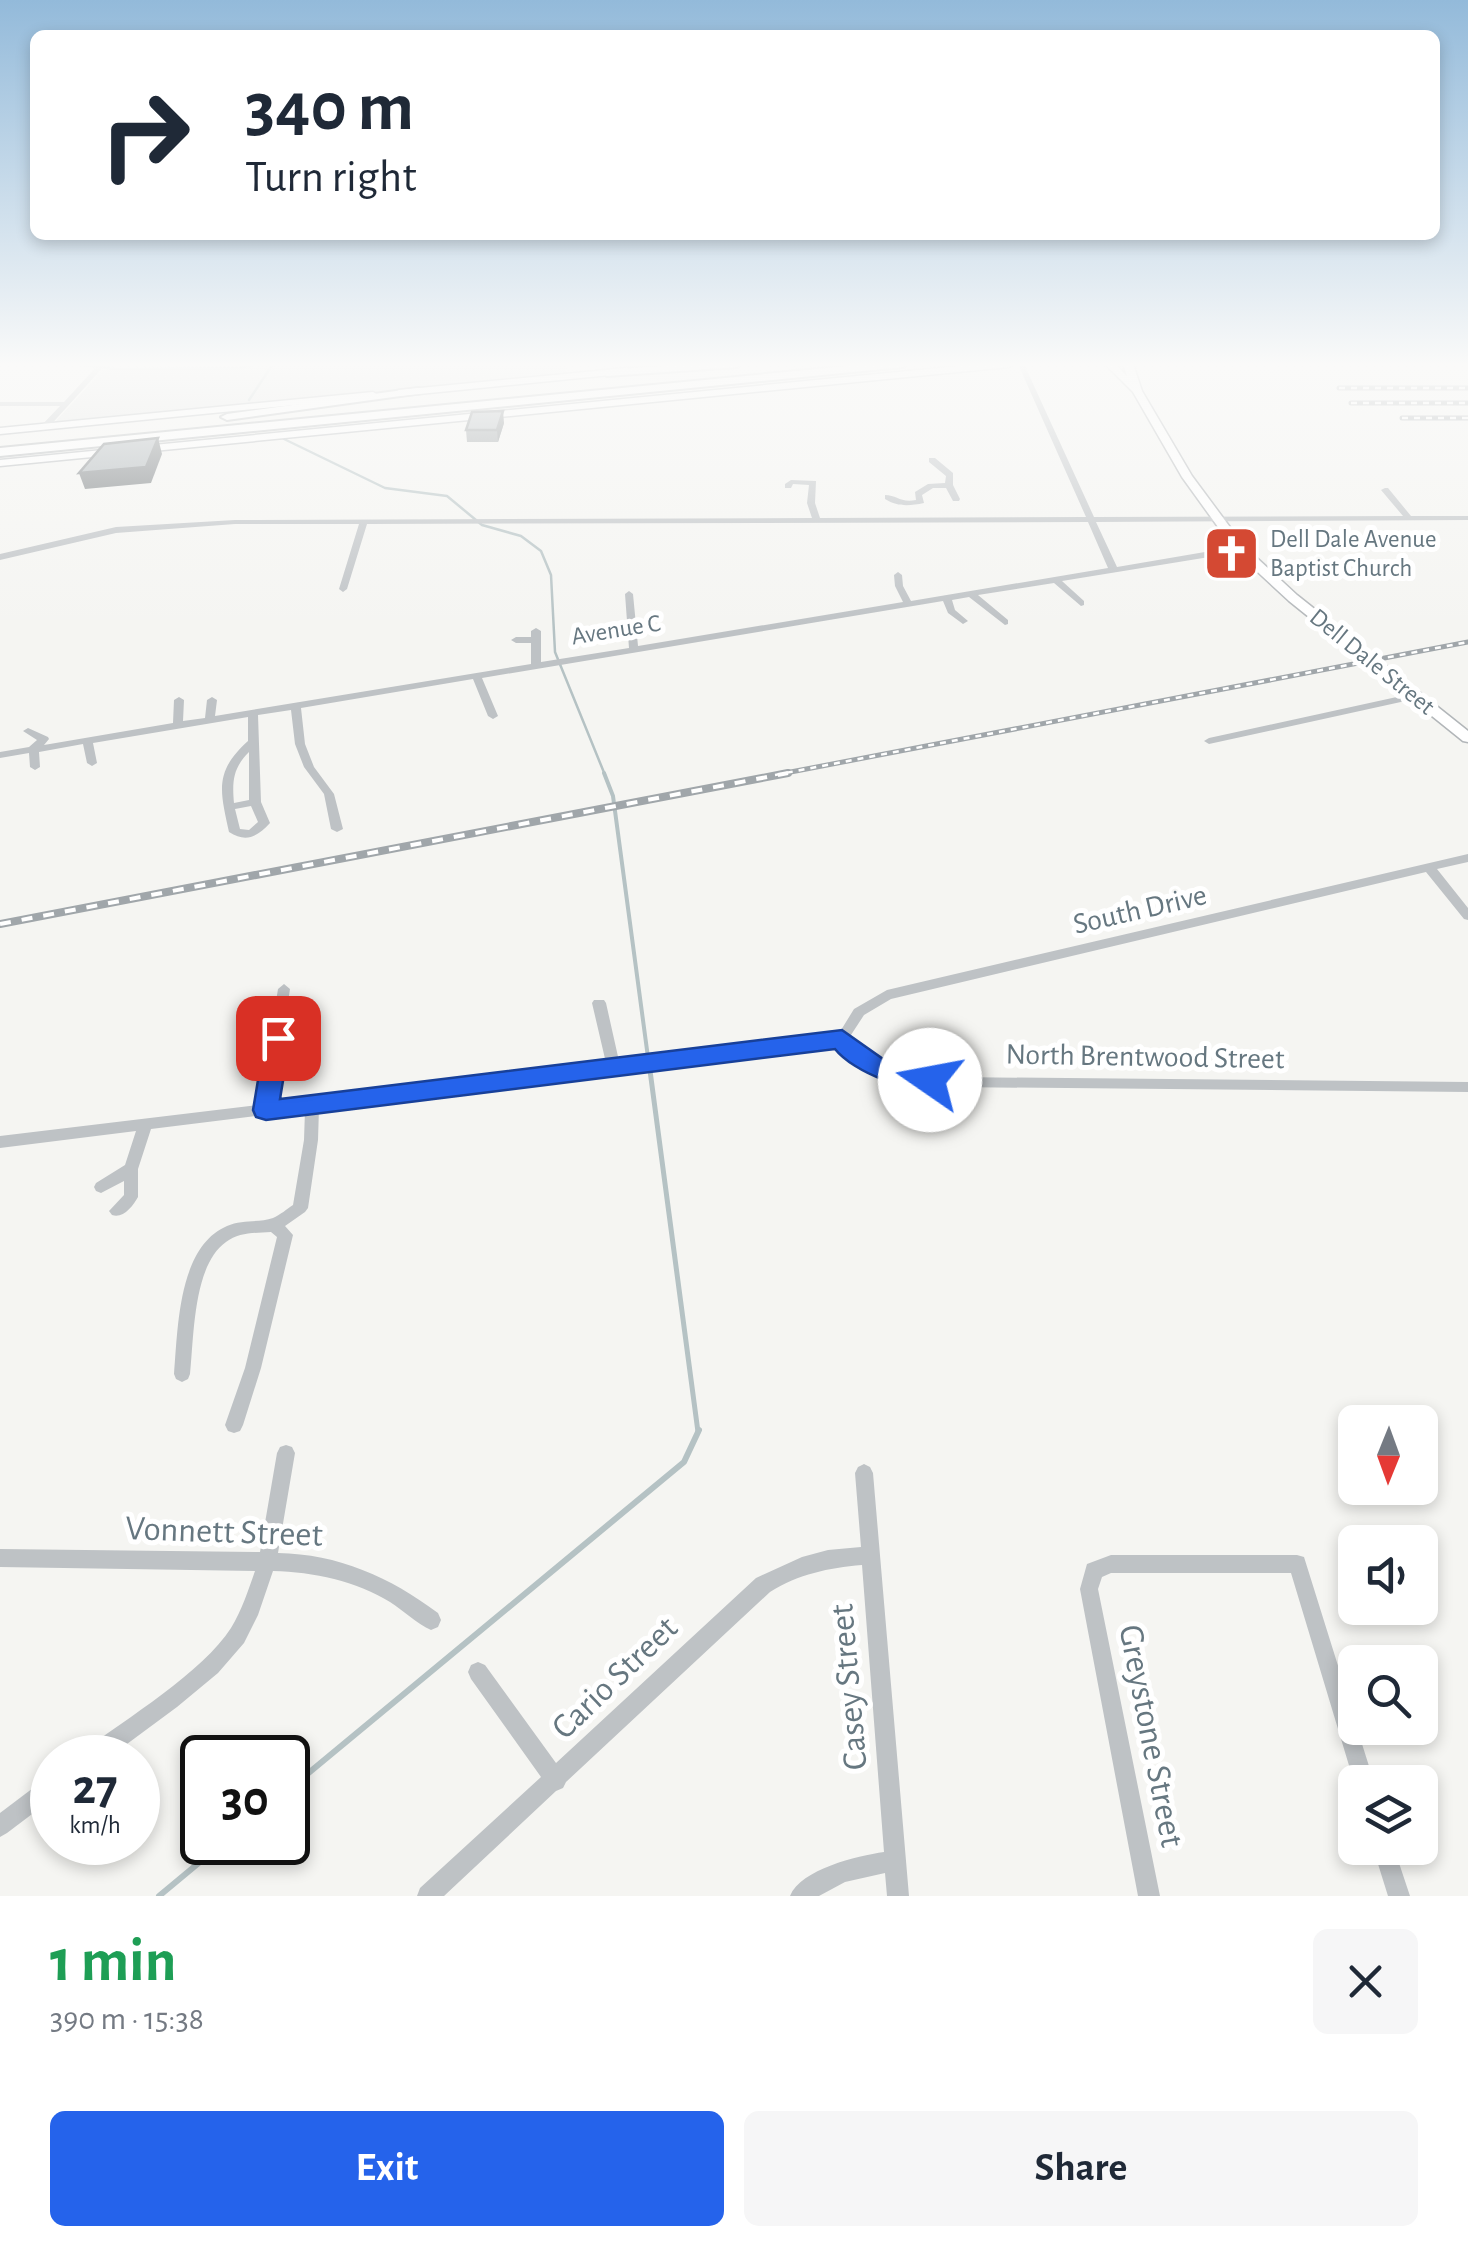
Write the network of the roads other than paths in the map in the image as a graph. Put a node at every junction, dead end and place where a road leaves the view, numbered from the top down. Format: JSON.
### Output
{"nodes":[{"id":1,"x":44,"y":452,"type":"edge"},
{"id":2,"x":77,"y":452,"type":"edge"},
{"id":3,"x":1060,"y":452,"type":"edge"},
{"id":4,"x":1172,"y":452,"type":"edge"},
{"id":5,"x":0,"y":457,"type":"edge"},
{"id":6,"x":932,"y":460,"type":"dead end"},
{"id":7,"x":788,"y":486,"type":"dead end"},
{"id":8,"x":949,"y":486,"type":"junction"},
{"id":9,"x":1385,"y":490,"type":"dead end"},
{"id":10,"x":888,"y":498,"type":"dead end"},
{"id":11,"x":956,"y":498,"type":"dead end"},
{"id":12,"x":908,"y":504,"type":"junction"},
{"id":13,"x":926,"y":509,"type":"dead end"},
{"id":14,"x":1218,"y":518,"type":"junction"},
{"id":15,"x":1409,"y":518,"type":"junction"},
{"id":16,"x":1468,"y":518,"type":"edge"},
{"id":17,"x":939,"y":519,"type":"junction"},
{"id":18,"x":1090,"y":519,"type":"junction"},
{"id":19,"x":817,"y":520,"type":"junction"},
{"id":20,"x":910,"y":520,"type":"junction"},
{"id":21,"x":364,"y":521,"type":"junction"},
{"id":22,"x":1240,"y":549,"type":"junction"},
{"id":23,"x":0,"y":557,"type":"edge"},
{"id":24,"x":1114,"y":571,"type":"junction"},
{"id":25,"x":898,"y":574,"type":"dead end"},
{"id":26,"x":1056,"y":580,"type":"junction"},
{"id":27,"x":343,"y":589,"type":"dead end"},
{"id":28,"x":628,"y":594,"type":"dead end"},
{"id":29,"x":971,"y":594,"type":"junction"},
{"id":30,"x":947,"y":598,"type":"junction"},
{"id":31,"x":1081,"y":603,"type":"dead end"},
{"id":32,"x":909,"y":604,"type":"junction"},
{"id":33,"x":963,"y":621,"type":"dead end"},
{"id":34,"x":1005,"y":622,"type":"dead end"},
{"id":35,"x":516,"y":640,"type":"dead end"},
{"id":36,"x":634,"y":650,"type":"junction"},
{"id":37,"x":536,"y":666,"type":"junction"},
{"id":38,"x":476,"y":675,"type":"junction"},
{"id":39,"x":1415,"y":696,"type":"junction"},
{"id":40,"x":178,"y":700,"type":"dead end"},
{"id":41,"x":212,"y":700,"type":"dead end"},
{"id":42,"x":296,"y":706,"type":"junction"},
{"id":43,"x":254,"y":713,"type":"junction"},
{"id":44,"x":493,"y":716,"type":"dead end"},
{"id":45,"x":210,"y":720,"type":"junction"},
{"id":46,"x":178,"y":725,"type":"junction"},
{"id":47,"x":28,"y":731,"type":"dead end"},
{"id":48,"x":1468,"y":738,"type":"edge"},
{"id":49,"x":87,"y":740,"type":"junction"},
{"id":50,"x":1209,"y":741,"type":"dead end"},
{"id":51,"x":254,"y":742,"type":"junction"},
{"id":52,"x":34,"y":749,"type":"junction"},
{"id":53,"x":0,"y":755,"type":"edge"},
{"id":54,"x":92,"y":763,"type":"dead end"},
{"id":55,"x":35,"y":767,"type":"dead end"},
{"id":56,"x":255,"y":802,"type":"junction"},
{"id":57,"x":228,"y":807,"type":"junction"},
{"id":58,"x":338,"y":829,"type":"dead end"},
{"id":59,"x":1468,"y":858,"type":"edge"},
{"id":60,"x":1430,"y":867,"type":"junction"},
{"id":61,"x":1468,"y":916,"type":"edge"},
{"id":62,"x":284,"y":989,"type":"dead end"},
{"id":63,"x":599,"y":1003,"type":"dead end"},
{"id":64,"x":842,"y":1039,"type":"junction"},
{"id":65,"x":614,"y":1068,"type":"junction"},
{"id":66,"x":1468,"y":1087,"type":"edge"},
{"id":67,"x":312,"y":1104,"type":"junction"},
{"id":68,"x":266,"y":1110,"type":"junction"},
{"id":69,"x":145,"y":1124,"type":"junction"},
{"id":70,"x":0,"y":1142,"type":"edge"},
{"id":71,"x":131,"y":1169,"type":"junction"},
{"id":72,"x":101,"y":1186,"type":"dead end"},
{"id":73,"x":117,"y":1212,"type":"dead end"},
{"id":74,"x":274,"y":1225,"type":"junction"},
{"id":75,"x":182,"y":1374,"type":"dead end"},
{"id":76,"x":234,"y":1425,"type":"dead end"},
{"id":77,"x":286,"y":1452,"type":"dead end"},
{"id":78,"x":864,"y":1473,"type":"dead end"},
{"id":79,"x":871,"y":1555,"type":"junction"},
{"id":80,"x":0,"y":1558,"type":"edge"},
{"id":81,"x":268,"y":1562,"type":"junction"},
{"id":82,"x":431,"y":1620,"type":"dead end"},
{"id":83,"x":478,"y":1672,"type":"dead end"},
{"id":84,"x":120,"y":1735,"type":"edge"},
{"id":85,"x":1359,"y":1765,"type":"edge"},
{"id":86,"x":556,"y":1780,"type":"junction"},
{"id":87,"x":30,"y":1803,"type":"edge"},
{"id":88,"x":0,"y":1826,"type":"edge"},
{"id":89,"x":895,"y":1861,"type":"junction"},
{"id":90,"x":1389,"y":1865,"type":"edge"},
{"id":91,"x":428,"y":1896,"type":"edge"},
{"id":92,"x":801,"y":1896,"type":"edge"},
{"id":93,"x":898,"y":1896,"type":"edge"},
{"id":94,"x":1150,"y":1896,"type":"edge"},
{"id":95,"x":1399,"y":1896,"type":"edge"}],
"edges":[{"from":1,"to":5,"type":"highway"},
{"from":2,"to":5,"type":"highway"},
{"from":3,"to":18,"type":"street"},
{"from":4,"to":14,"type":"main road","name":"Dell Dale Street"},
{"from":6,"to":8,"type":"street"},
{"from":7,"to":19,"type":"street"},
{"from":8,"to":11,"type":"street"},
{"from":8,"to":12,"type":"street"},
{"from":9,"to":15,"type":"street"},
{"from":10,"to":12,"type":"street"},
{"from":12,"to":20,"type":"street"},
{"from":13,"to":17,"type":"street"},
{"from":14,"to":15,"type":"street"},
{"from":14,"to":18,"type":"street"},
{"from":14,"to":22,"type":"main road","name":"Dell Dale Street"},
{"from":15,"to":16,"type":"street"},
{"from":17,"to":18,"type":"street"},
{"from":17,"to":20,"type":"street"},
{"from":18,"to":24,"type":"street"},
{"from":19,"to":20,"type":"street"},
{"from":19,"to":21,"type":"street"},
{"from":21,"to":23,"type":"street"},
{"from":21,"to":27,"type":"street"},
{"from":22,"to":24,"type":"street","name":"Avenue C"},
{"from":22,"to":39,"type":"main road","name":"Dell Dale Street"},
{"from":24,"to":26,"type":"street","name":"Avenue C"},
{"from":25,"to":32,"type":"street"},
{"from":26,"to":29,"type":"street","name":"Avenue C"},
{"from":26,"to":31,"type":"street"},
{"from":28,"to":36,"type":"street"},
{"from":29,"to":30,"type":"street","name":"Avenue C"},
{"from":29,"to":34,"type":"street"},
{"from":30,"to":32,"type":"street","name":"Avenue C"},
{"from":30,"to":33,"type":"street"},
{"from":32,"to":36,"type":"street","name":"Avenue C"},
{"from":35,"to":37,"type":"street"},
{"from":36,"to":37,"type":"street","name":"Avenue C"},
{"from":37,"to":38,"type":"street","name":"Avenue C"},
{"from":38,"to":42,"type":"street","name":"Avenue C"},
{"from":38,"to":44,"type":"street"},
{"from":39,"to":48,"type":"main road","name":"Dell Dale Street"},
{"from":39,"to":50,"type":"street"},
{"from":40,"to":46,"type":"street"},
{"from":41,"to":45,"type":"street"},
{"from":42,"to":43,"type":"street","name":"Avenue C"},
{"from":42,"to":58,"type":"street"},
{"from":43,"to":45,"type":"street","name":"Avenue C"},
{"from":43,"to":51,"type":"street"},
{"from":45,"to":46,"type":"street","name":"Avenue C"},
{"from":46,"to":49,"type":"street","name":"Avenue C"},
{"from":47,"to":52,"type":"street"},
{"from":49,"to":52,"type":"street","name":"Avenue C"},
{"from":49,"to":54,"type":"street"},
{"from":51,"to":56,"type":"street"},
{"from":51,"to":57,"type":"street"},
{"from":52,"to":53,"type":"street","name":"Avenue C"},
{"from":52,"to":55,"type":"street"},
{"from":56,"to":57,"type":"street"},
{"from":56,"to":57,"type":"street"},
{"from":59,"to":60,"type":"street","name":"South Drive"},
{"from":60,"to":61,"type":"street"},
{"from":60,"to":64,"type":"street","name":"South Drive"},
{"from":62,"to":68,"type":"street"},
{"from":63,"to":65,"type":"street"},
{"from":64,"to":65,"type":"street"},
{"from":64,"to":66,"type":"street","name":"North Brentwood Street"},
{"from":65,"to":67,"type":"street"},
{"from":67,"to":68,"type":"street"},
{"from":67,"to":74,"type":"street"},
{"from":68,"to":69,"type":"street"},
{"from":69,"to":70,"type":"street"},
{"from":69,"to":71,"type":"street"},
{"from":71,"to":72,"type":"street"},
{"from":71,"to":73,"type":"street"},
{"from":74,"to":75,"type":"street"},
{"from":74,"to":76,"type":"street"},
{"from":77,"to":81,"type":"street"},
{"from":78,"to":79,"type":"street","name":"Casey Street"},
{"from":79,"to":86,"type":"street","name":"Cario Street"},
{"from":79,"to":89,"type":"street","name":"Casey Street"},
{"from":80,"to":81,"type":"street","name":"Vonnett Street"},
{"from":81,"to":82,"type":"street","name":"Vonnett Street"},
{"from":81,"to":84,"type":"street"},
{"from":83,"to":86,"type":"street"},
{"from":85,"to":94,"type":"street","name":"Greystone Street"},
{"from":86,"to":91,"type":"street","name":"Cario Street"},
{"from":87,"to":88,"type":"street"},
{"from":89,"to":92,"type":"street"},
{"from":89,"to":93,"type":"street","name":"Casey Street"},
{"from":90,"to":95,"type":"street"}]}
